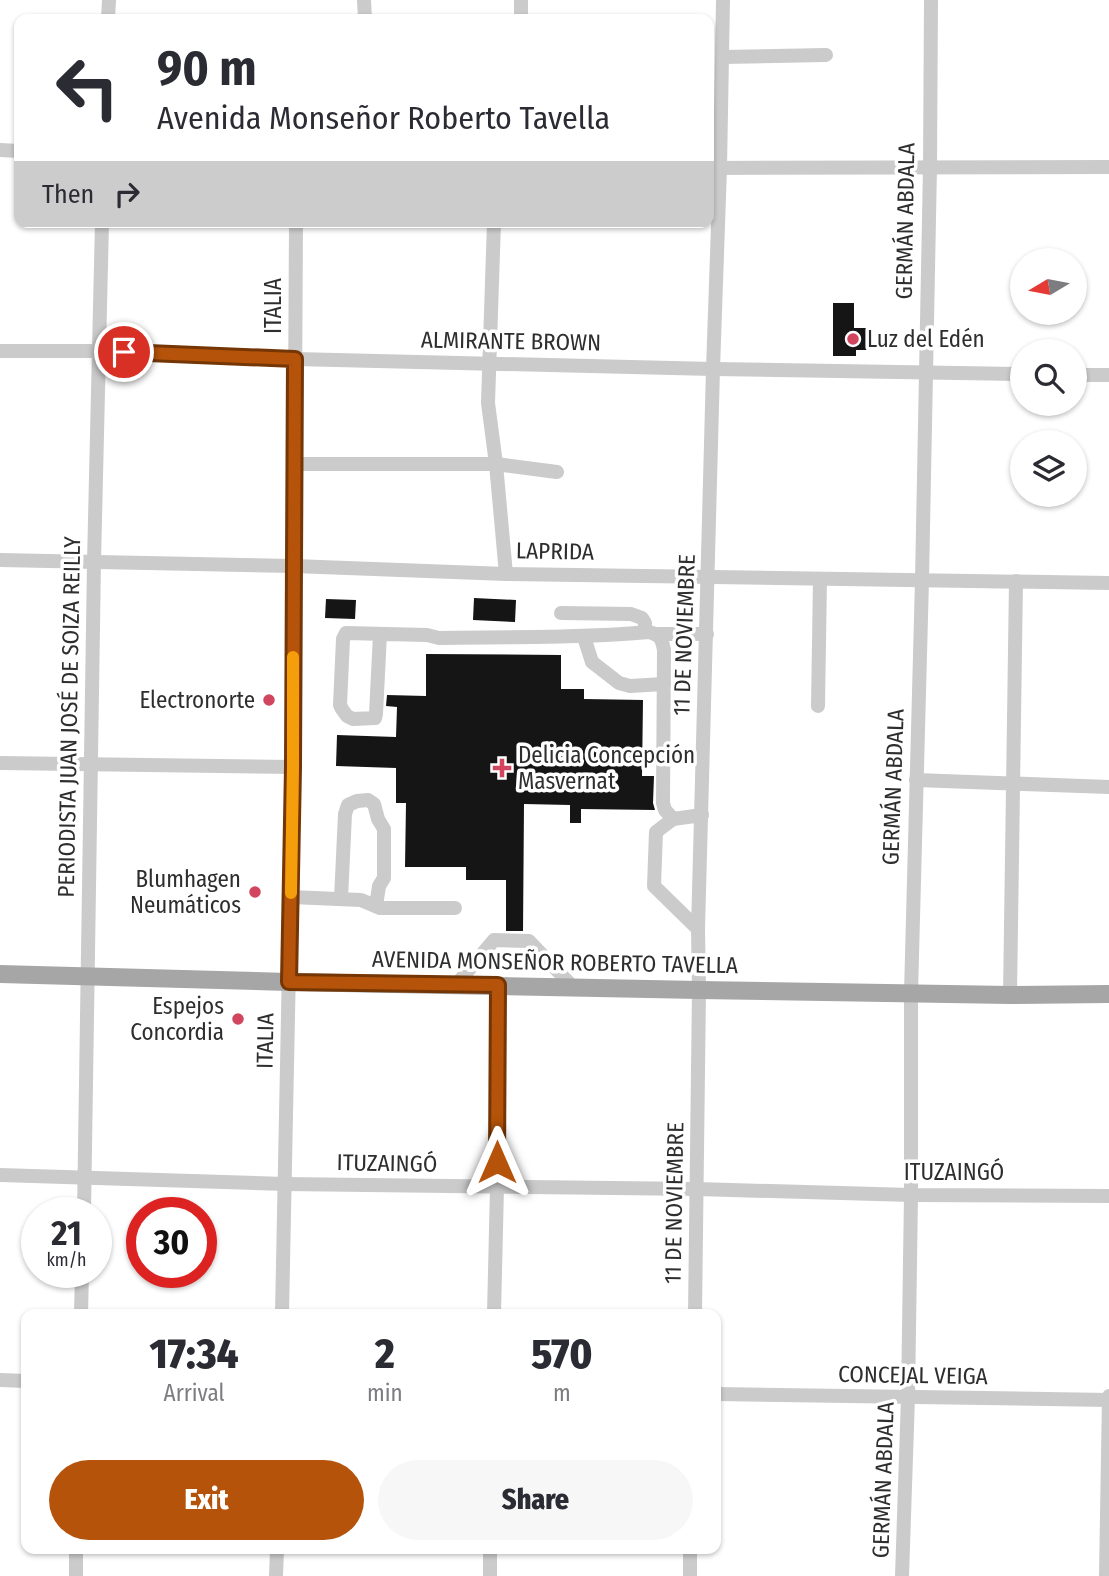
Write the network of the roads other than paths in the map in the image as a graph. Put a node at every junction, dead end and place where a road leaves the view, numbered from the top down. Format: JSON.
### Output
{"nodes":[{"id":1,"x":723,"y":0,"type":"edge"},
{"id":2,"x":931,"y":0,"type":"edge"},
{"id":3,"x":826,"y":55,"type":"dead end"},
{"id":4,"x":722,"y":57,"type":"junction"},
{"id":5,"x":1109,"y":166,"type":"edge"},
{"id":6,"x":930,"y":167,"type":"junction"},
{"id":7,"x":715,"y":168,"type":"edge"},
{"id":8,"x":102,"y":228,"type":"edge"},
{"id":9,"x":296,"y":228,"type":"edge"},
{"id":10,"x":494,"y":228,"type":"edge"},
{"id":11,"x":0,"y":351,"type":"edge"},
{"id":12,"x":99,"y":351,"type":"junction"},
{"id":13,"x":295,"y":359,"type":"junction"},
{"id":14,"x":489,"y":362,"type":"junction"},
{"id":15,"x":713,"y":369,"type":"junction"},
{"id":16,"x":925,"y":372,"type":"junction"},
{"id":17,"x":1010,"y":374,"type":"edge"},
{"id":18,"x":1087,"y":374,"type":"edge"},
{"id":19,"x":1109,"y":375,"type":"edge"},
{"id":20,"x":295,"y":464,"type":"junction"},
{"id":21,"x":496,"y":464,"type":"junction"},
{"id":22,"x":557,"y":472,"type":"dead end"},
{"id":23,"x":0,"y":560,"type":"edge"},
{"id":24,"x":94,"y":562,"type":"junction"},
{"id":25,"x":294,"y":566,"type":"junction"},
{"id":26,"x":506,"y":573,"type":"junction"},
{"id":27,"x":708,"y":576,"type":"junction"},
{"id":28,"x":820,"y":579,"type":"junction"},
{"id":29,"x":922,"y":580,"type":"junction"},
{"id":30,"x":1016,"y":581,"type":"junction"},
{"id":31,"x":1109,"y":583,"type":"edge"},
{"id":32,"x":561,"y":613,"type":"dead end"},
{"id":33,"x":651,"y":633,"type":"junction"},
{"id":34,"x":380,"y":634,"type":"junction"},
{"id":35,"x":706,"y":634,"type":"junction"},
{"id":36,"x":584,"y":637,"type":"junction"},
{"id":37,"x":664,"y":684,"type":"junction"},
{"id":38,"x":818,"y":706,"type":"dead end"},
{"id":39,"x":0,"y":763,"type":"edge"},
{"id":40,"x":91,"y":764,"type":"junction"},
{"id":41,"x":293,"y":767,"type":"junction"},
{"id":42,"x":916,"y":780,"type":"junction"},
{"id":43,"x":1014,"y":783,"type":"junction"},
{"id":44,"x":1109,"y":787,"type":"edge"},
{"id":45,"x":702,"y":815,"type":"junction"},
{"id":46,"x":673,"y":819,"type":"junction"},
{"id":47,"x":291,"y":897,"type":"junction"},
{"id":48,"x":341,"y":899,"type":"junction"},
{"id":49,"x":376,"y":906,"type":"junction"},
{"id":50,"x":455,"y":908,"type":"dead end"},
{"id":51,"x":698,"y":929,"type":"junction"},
{"id":52,"x":0,"y":974,"type":"edge"},
{"id":53,"x":88,"y":976,"type":"junction"},
{"id":54,"x":289,"y":982,"type":"junction"},
{"id":55,"x":456,"y":985,"type":"junction"},
{"id":56,"x":498,"y":985,"type":"junction"},
{"id":57,"x":573,"y":987,"type":"junction"},
{"id":58,"x":699,"y":990,"type":"junction"},
{"id":59,"x":911,"y":993,"type":"junction"},
{"id":60,"x":1010,"y":995,"type":"junction"},
{"id":61,"x":1109,"y":995,"type":"edge"},
{"id":62,"x":0,"y":1175,"type":"edge"},
{"id":63,"x":85,"y":1178,"type":"junction"},
{"id":64,"x":285,"y":1184,"type":"junction"},
{"id":65,"x":497,"y":1187,"type":"junction"},
{"id":66,"x":697,"y":1189,"type":"junction"},
{"id":67,"x":911,"y":1195,"type":"junction"},
{"id":68,"x":1109,"y":1196,"type":"edge"},
{"id":69,"x":84,"y":1197,"type":"edge"},
{"id":70,"x":82,"y":1288,"type":"edge"},
{"id":71,"x":81,"y":1309,"type":"edge"},
{"id":72,"x":282,"y":1309,"type":"edge"},
{"id":73,"x":494,"y":1309,"type":"edge"},
{"id":74,"x":695,"y":1309,"type":"edge"},
{"id":75,"x":0,"y":1380,"type":"edge"},
{"id":76,"x":21,"y":1381,"type":"edge"},
{"id":77,"x":721,"y":1394,"type":"edge"},
{"id":78,"x":908,"y":1397,"type":"junction"},
{"id":79,"x":1109,"y":1398,"type":"edge"},
{"id":80,"x":1108,"y":1501,"type":"edge"},
{"id":81,"x":76,"y":1554,"type":"edge"},
{"id":82,"x":277,"y":1554,"type":"edge"},
{"id":83,"x":490,"y":1554,"type":"edge"},
{"id":84,"x":690,"y":1554,"type":"edge"},
{"id":85,"x":76,"y":1576,"type":"edge"},
{"id":86,"x":276,"y":1576,"type":"edge"},
{"id":87,"x":490,"y":1576,"type":"edge"},
{"id":88,"x":690,"y":1576,"type":"edge"},
{"id":89,"x":902,"y":1576,"type":"edge"},
{"id":90,"x":1106,"y":1576,"type":"edge"}],
"edges":[{"from":1,"to":4,"type":"street","name":"11 DE NOVIEMBRE"},
{"from":2,"to":6,"type":"street","name":"GERMÁN ABDALA"},
{"from":3,"to":4,"type":"street"},
{"from":4,"to":7,"type":"street","name":"11 DE NOVIEMBRE"},
{"from":5,"to":6,"type":"street"},
{"from":6,"to":7,"type":"street"},
{"from":6,"to":16,"type":"street","name":"GERMÁN ABDALA"},
{"from":7,"to":15,"type":"street","name":"11 DE NOVIEMBRE"},
{"from":8,"to":12,"type":"street","name":"PERIODISTA JUAN JOSÉ DE SOIZA REILLY"},
{"from":9,"to":13,"type":"street","name":"ITALIA"},
{"from":10,"to":14,"type":"street"},
{"from":11,"to":12,"type":"street","name":"ALMIRANTE BROWN"},
{"from":12,"to":13,"type":"street","name":"ALMIRANTE BROWN"},
{"from":12,"to":24,"type":"street","name":"PERIODISTA JUAN JOSÉ DE SOIZA REILLY"},
{"from":13,"to":14,"type":"street","name":"ALMIRANTE BROWN"},
{"from":13,"to":20,"type":"street","name":"ITALIA"},
{"from":14,"to":15,"type":"street","name":"ALMIRANTE BROWN"},
{"from":14,"to":21,"type":"street"},
{"from":15,"to":16,"type":"street","name":"ALMIRANTE BROWN"},
{"from":15,"to":27,"type":"street","name":"11 DE NOVIEMBRE"},
{"from":16,"to":17,"type":"street","name":"ALMIRANTE BROWN"},
{"from":16,"to":29,"type":"street","name":"GERMÁN ABDALA"},
{"from":18,"to":19,"type":"street"},
{"from":20,"to":21,"type":"street"},
{"from":20,"to":25,"type":"street","name":"ITALIA"},
{"from":21,"to":22,"type":"street"},
{"from":21,"to":26,"type":"street"},
{"from":23,"to":24,"type":"street","name":"LAPRIDA"},
{"from":24,"to":25,"type":"street","name":"LAPRIDA"},
{"from":24,"to":40,"type":"street","name":"PERIODISTA JUAN JOSÉ DE SOIZA REILLY"},
{"from":25,"to":26,"type":"street","name":"LAPRIDA"},
{"from":25,"to":41,"type":"street","name":"ITALIA"},
{"from":26,"to":27,"type":"street","name":"LAPRIDA"},
{"from":27,"to":28,"type":"street","name":"LAPRIDA"},
{"from":27,"to":35,"type":"street","name":"11 DE NOVIEMBRE"},
{"from":28,"to":29,"type":"street","name":"LAPRIDA"},
{"from":28,"to":38,"type":"street"},
{"from":29,"to":30,"type":"street","name":"LAPRIDA"},
{"from":29,"to":42,"type":"street","name":"GERMÁN ABDALA"},
{"from":30,"to":31,"type":"street","name":"LAPRIDA"},
{"from":30,"to":43,"type":"street"},
{"from":32,"to":33,"type":"street"},
{"from":33,"to":35,"type":"street"},
{"from":33,"to":36,"type":"street"},
{"from":33,"to":37,"type":"street"},
{"from":34,"to":34,"type":"street"},
{"from":34,"to":36,"type":"street"},
{"from":35,"to":45,"type":"street","name":"11 DE NOVIEMBRE"},
{"from":36,"to":37,"type":"street"},
{"from":37,"to":46,"type":"street"},
{"from":39,"to":40,"type":"street"},
{"from":40,"to":41,"type":"street"},
{"from":40,"to":53,"type":"street","name":"PERIODISTA JUAN JOSÉ DE SOIZA REILLY"},
{"from":41,"to":47,"type":"street","name":"ITALIA"},
{"from":42,"to":43,"type":"street"},
{"from":42,"to":59,"type":"street","name":"GERMÁN ABDALA"},
{"from":43,"to":44,"type":"street"},
{"from":43,"to":60,"type":"street"},
{"from":45,"to":46,"type":"street"},
{"from":45,"to":51,"type":"street","name":"11 DE NOVIEMBRE"},
{"from":46,"to":51,"type":"street"},
{"from":47,"to":48,"type":"street"},
{"from":47,"to":54,"type":"street","name":"ITALIA"},
{"from":48,"to":49,"type":"street"},
{"from":48,"to":49,"type":"street"},
{"from":49,"to":50,"type":"street"},
{"from":51,"to":58,"type":"street","name":"11 DE NOVIEMBRE"},
{"from":52,"to":53,"type":"main road","name":"AVENIDA MONSEÑOR ROBERTO TAVELLA"},
{"from":53,"to":54,"type":"main road","name":"AVENIDA MONSEÑOR ROBERTO TAVELLA"},
{"from":53,"to":63,"type":"street","name":"PERIODISTA JUAN JOSÉ DE SOIZA REILLY"},
{"from":54,"to":55,"type":"main road","name":"AVENIDA MONSEÑOR ROBERTO TAVELLA"},
{"from":54,"to":64,"type":"street","name":"ITALIA"},
{"from":55,"to":56,"type":"main road","name":"AVENIDA MONSEÑOR ROBERTO TAVELLA"},
{"from":55,"to":57,"type":"street"},
{"from":56,"to":57,"type":"main road","name":"AVENIDA MONSEÑOR ROBERTO TAVELLA"},
{"from":56,"to":65,"type":"street"},
{"from":57,"to":58,"type":"main road","name":"AVENIDA MONSEÑOR ROBERTO TAVELLA"},
{"from":58,"to":59,"type":"main road","name":"AVENIDA MONSEÑOR ROBERTO TAVELLA"},
{"from":58,"to":66,"type":"street","name":"11 DE NOVIEMBRE"},
{"from":59,"to":60,"type":"main road","name":"AVENIDA MONSEÑOR ROBERTO TAVELLA"},
{"from":59,"to":67,"type":"street","name":"GERMÁN ABDALA"},
{"from":60,"to":61,"type":"main road","name":"AVENIDA MONSEÑOR ROBERTO TAVELLA"},
{"from":62,"to":63,"type":"street","name":"ITUZAINGÓ"},
{"from":63,"to":64,"type":"street","name":"ITUZAINGÓ"},
{"from":63,"to":69,"type":"street","name":"PERIODISTA JUAN JOSÉ DE SOIZA REILLY"},
{"from":64,"to":65,"type":"street","name":"ITUZAINGÓ"},
{"from":64,"to":72,"type":"street","name":"ITALIA"},
{"from":65,"to":66,"type":"street","name":"ITUZAINGÓ"},
{"from":65,"to":73,"type":"street"},
{"from":66,"to":67,"type":"street","name":"ITUZAINGÓ"},
{"from":66,"to":74,"type":"street","name":"11 DE NOVIEMBRE"},
{"from":67,"to":68,"type":"street","name":"ITUZAINGÓ"},
{"from":67,"to":78,"type":"street","name":"GERMÁN ABDALA"},
{"from":70,"to":71,"type":"street"},
{"from":75,"to":76,"type":"street"},
{"from":77,"to":78,"type":"street","name":"CONCEJAL VEIGA"},
{"from":78,"to":79,"type":"street","name":"CONCEJAL VEIGA"},
{"from":78,"to":89,"type":"street","name":"GERMÁN ABDALA"},
{"from":79,"to":80,"type":"street"},
{"from":80,"to":90,"type":"street"},
{"from":81,"to":85,"type":"street"},
{"from":82,"to":86,"type":"street"},
{"from":83,"to":87,"type":"street"},
{"from":84,"to":88,"type":"street"}]}
